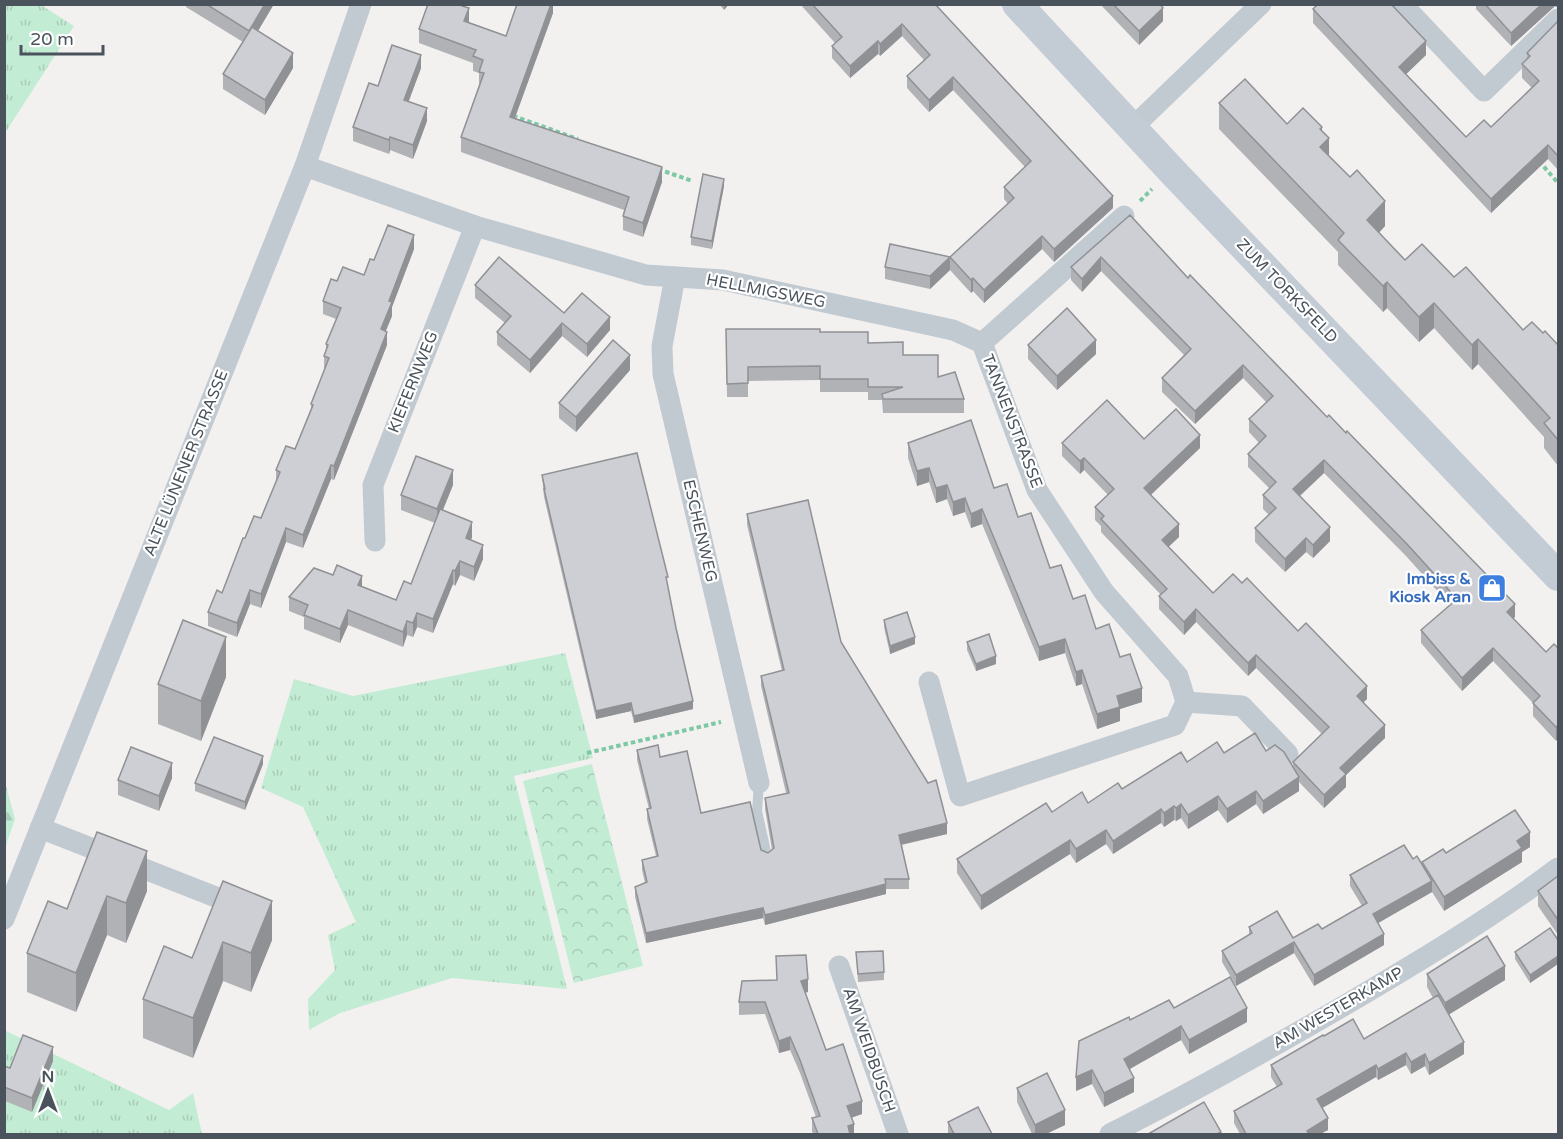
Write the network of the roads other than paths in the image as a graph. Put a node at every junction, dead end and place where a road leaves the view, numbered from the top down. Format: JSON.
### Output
{"nodes":[{"id":1,"x":361,"y":4,"type":"edge"},
{"id":2,"x":1017,"y":4,"type":"edge"},
{"id":3,"x":1261,"y":4,"type":"edge"},
{"id":4,"x":1402,"y":4,"type":"edge"},
{"id":5,"x":1558,"y":19,"type":"edge"},
{"id":6,"x":1132,"y":128,"type":"junction"},
{"id":7,"x":304,"y":166,"type":"junction"},
{"id":8,"x":1124,"y":216,"type":"road end"},
{"id":9,"x":475,"y":226,"type":"junction"},
{"id":10,"x":675,"y":277,"type":"junction"},
{"id":11,"x":982,"y":343,"type":"junction"},
{"id":12,"x":375,"y":541,"type":"dead end"},
{"id":13,"x":1558,"y":576,"type":"edge"},
{"id":14,"x":929,"y":682,"type":"dead end"},
{"id":15,"x":1186,"y":702,"type":"junction"},
{"id":16,"x":1288,"y":754,"type":"edge"},
{"id":17,"x":759,"y":783,"type":"joint"},
{"id":18,"x":40,"y":828,"type":"junction"},
{"id":19,"x":767,"y":856,"type":"edge"},
{"id":20,"x":1558,"y":868,"type":"edge"},
{"id":21,"x":226,"y":901,"type":"edge"},
{"id":22,"x":4,"y":919,"type":"edge"},
{"id":23,"x":839,"y":966,"type":"dead end"},
{"id":24,"x":898,"y":1134,"type":"edge"},
{"id":25,"x":1110,"y":1134,"type":"edge"}],
"edges":[{"from":1,"to":7,"type":"street","name":"ALTE LÜNENER STRASSE"},
{"from":2,"to":6,"type":"main road","name":"ZUM TORKSFELD"},
{"from":3,"to":6,"type":"street"},
{"from":4,"to":5,"type":"street"},
{"from":6,"to":13,"type":"main road","name":"ZUM TORKSFELD"},
{"from":7,"to":9,"type":"street","name":"HELLMIGSWEG"},
{"from":7,"to":18,"type":"street","name":"ALTE LÜNENER STRASSE"},
{"from":8,"to":11,"type":"street"},
{"from":9,"to":10,"type":"street","name":"HELLMIGSWEG"},
{"from":9,"to":12,"type":"street","name":"KIEFERNWEG"},
{"from":10,"to":11,"type":"street","name":"HELLMIGSWEG"},
{"from":10,"to":17,"type":"street","name":"ESCHENWEG"},
{"from":11,"to":15,"type":"street","name":"TANNENSTRASSE"},
{"from":14,"to":15,"type":"street"},
{"from":15,"to":16,"type":"street"},
{"from":17,"to":19,"type":"lane"},
{"from":18,"to":21,"type":"street"},
{"from":18,"to":22,"type":"street","name":"ALTE LÜNENER STRASSE"},
{"from":20,"to":25,"type":"street","name":"AM WESTERKAMP"},
{"from":23,"to":24,"type":"street","name":"AM WEIDBUSCH"}]}
